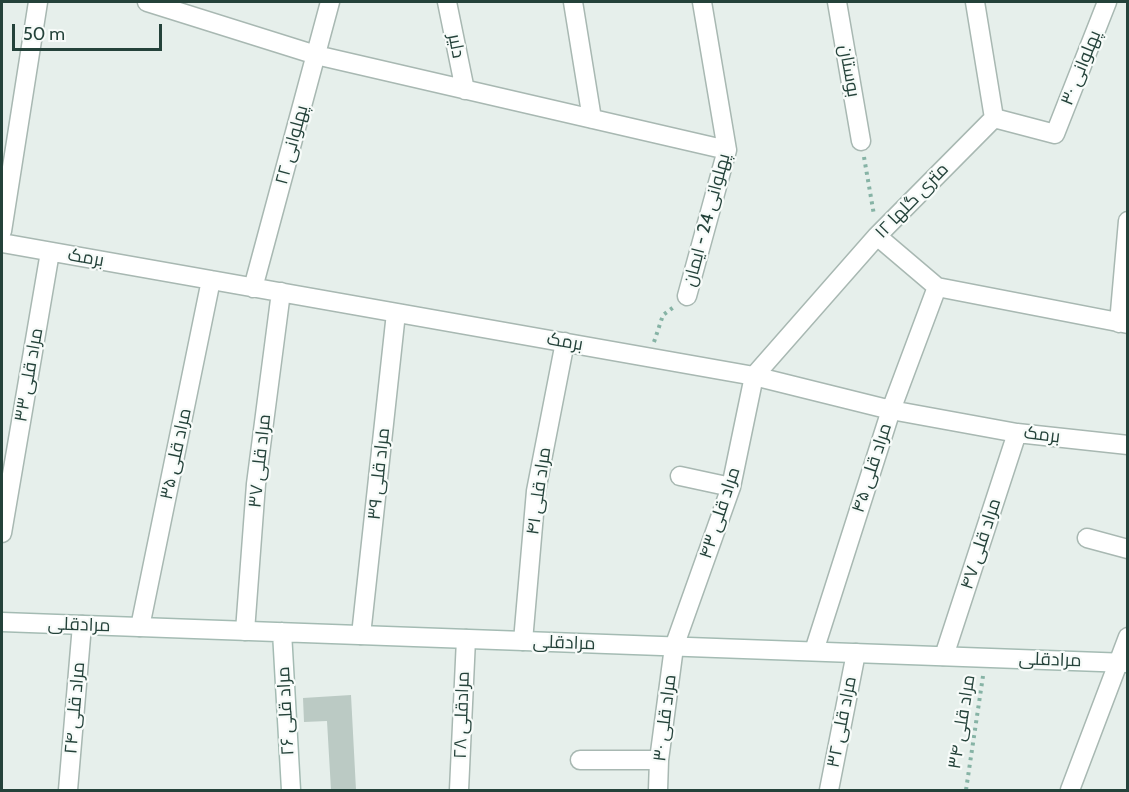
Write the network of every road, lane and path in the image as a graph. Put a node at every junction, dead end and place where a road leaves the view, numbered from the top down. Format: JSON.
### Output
{"nodes":[{"id":1,"x":38,"y":2,"type":"edge"},
{"id":2,"x":147,"y":2,"type":"edge"},
{"id":3,"x":330,"y":2,"type":"edge"},
{"id":4,"x":447,"y":2,"type":"edge"},
{"id":5,"x":573,"y":2,"type":"edge"},
{"id":6,"x":702,"y":2,"type":"edge"},
{"id":7,"x":837,"y":2,"type":"edge"},
{"id":8,"x":975,"y":2,"type":"edge"},
{"id":9,"x":1107,"y":2,"type":"edge"},
{"id":10,"x":316,"y":55,"type":"junction"},
{"id":11,"x":465,"y":90,"type":"junction"},
{"id":12,"x":994,"y":118,"type":"junction"},
{"id":13,"x":592,"y":119,"type":"junction"},
{"id":14,"x":861,"y":141,"type":"joint"},
{"id":15,"x":727,"y":150,"type":"junction"},
{"id":16,"x":1128,"y":221,"type":"edge"},
{"id":17,"x":2,"y":231,"type":"edge"},
{"id":18,"x":877,"y":236,"type":"junction"},
{"id":19,"x":2,"y":243,"type":"edge"},
{"id":20,"x":50,"y":252,"type":"junction"},
{"id":21,"x":211,"y":280,"type":"junction"},
{"id":22,"x":938,"y":287,"type":"junction"},
{"id":23,"x":253,"y":288,"type":"junction"},
{"id":24,"x":280,"y":292,"type":"junction"},
{"id":25,"x":687,"y":296,"type":"joint"},
{"id":26,"x":396,"y":313,"type":"junction"},
{"id":27,"x":1123,"y":324,"type":"edge"},
{"id":28,"x":565,"y":342,"type":"junction"},
{"id":29,"x":650,"y":357,"type":"junction"},
{"id":30,"x":754,"y":376,"type":"junction"},
{"id":31,"x":891,"y":410,"type":"junction"},
{"id":32,"x":1017,"y":433,"type":"junction"},
{"id":33,"x":1128,"y":445,"type":"edge"},
{"id":34,"x":680,"y":476,"type":"dead end"},
{"id":35,"x":731,"y":487,"type":"junction"},
{"id":36,"x":2,"y":533,"type":"edge"},
{"id":37,"x":1087,"y":538,"type":"dead end"},
{"id":38,"x":1128,"y":549,"type":"edge"},
{"id":39,"x":2,"y":622,"type":"edge"},
{"id":40,"x":82,"y":625,"type":"junction"},
{"id":41,"x":140,"y":627,"type":"junction"},
{"id":42,"x":245,"y":631,"type":"junction"},
{"id":43,"x":282,"y":632,"type":"junction"},
{"id":44,"x":361,"y":635,"type":"junction"},
{"id":45,"x":1128,"y":637,"type":"edge"},
{"id":46,"x":466,"y":639,"type":"junction"},
{"id":47,"x":523,"y":641,"type":"junction"},
{"id":48,"x":674,"y":646,"type":"junction"},
{"id":49,"x":814,"y":651,"type":"junction"},
{"id":50,"x":856,"y":653,"type":"junction"},
{"id":51,"x":944,"y":656,"type":"junction"},
{"id":52,"x":986,"y":658,"type":"junction"},
{"id":53,"x":1122,"y":663,"type":"edge"},
{"id":54,"x":580,"y":760,"type":"dead end"},
{"id":55,"x":659,"y":760,"type":"junction"},
{"id":56,"x":68,"y":790,"type":"edge"},
{"id":57,"x":291,"y":790,"type":"edge"},
{"id":58,"x":459,"y":790,"type":"edge"},
{"id":59,"x":658,"y":790,"type":"edge"},
{"id":60,"x":829,"y":790,"type":"edge"},
{"id":61,"x":966,"y":790,"type":"edge"},
{"id":62,"x":1070,"y":790,"type":"edge"}],
"edges":[{"from":1,"to":17,"type":"street"},
{"from":2,"to":10,"type":"street"},
{"from":3,"to":10,"type":"street","name":"پهلوانی ۲۲"},
{"from":4,"to":11,"type":"street","name":"دلیر"},
{"from":5,"to":13,"type":"street"},
{"from":6,"to":15,"type":"street","name":"پهلوانی 24 - ایمان"},
{"from":7,"to":14,"type":"street","name":"بوستان"},
{"from":8,"to":12,"type":"street"},
{"from":9,"to":12,"type":"street","name":"پهلوانی ۳۰"},
{"from":10,"to":11,"type":"street"},
{"from":10,"to":23,"type":"street","name":"پهلوانی ۲۲"},
{"from":11,"to":13,"type":"street"},
{"from":12,"to":18,"type":"street","name":"۱۲ متری گلها"},
{"from":13,"to":15,"type":"street"},
{"from":14,"to":18,"type":"path"},
{"from":15,"to":25,"type":"street","name":"پهلوانی 24 - ایمان"},
{"from":16,"to":27,"type":"street"},
{"from":18,"to":22,"type":"street"},
{"from":18,"to":30,"type":"street","name":"۱۲ متری گلها"},
{"from":19,"to":20,"type":"street","name":"برمک"},
{"from":20,"to":21,"type":"street","name":"برمک"},
{"from":20,"to":36,"type":"street","name":"مراد قلی ۳۳"},
{"from":21,"to":23,"type":"street","name":"برمک"},
{"from":21,"to":41,"type":"street","name":"مراد قلی ۳۵"},
{"from":22,"to":27,"type":"street"},
{"from":22,"to":31,"type":"street","name":"مراد قلی ۴۵"},
{"from":23,"to":24,"type":"street","name":"برمک"},
{"from":24,"to":26,"type":"street","name":"برمک"},
{"from":24,"to":42,"type":"street","name":"مراد قلی ۳۷"},
{"from":25,"to":29,"type":"path"},
{"from":26,"to":28,"type":"street","name":"برمک"},
{"from":26,"to":44,"type":"street","name":"مراد قلی ۳۹"},
{"from":28,"to":29,"type":"street","name":"برمک"},
{"from":28,"to":47,"type":"street","name":"مراد قلی ۴۱"},
{"from":29,"to":30,"type":"street","name":"برمک"},
{"from":30,"to":31,"type":"street","name":"برمک"},
{"from":30,"to":35,"type":"street","name":"مراد قلی ۴۳"},
{"from":31,"to":32,"type":"street","name":"برمک"},
{"from":31,"to":49,"type":"street","name":"مراد قلی ۴۵"},
{"from":32,"to":33,"type":"street","name":"برمک"},
{"from":32,"to":51,"type":"street","name":"مراد قلی ۴۷"},
{"from":34,"to":35,"type":"street"},
{"from":35,"to":48,"type":"street","name":"مراد قلی ۴۳"},
{"from":37,"to":38,"type":"street"},
{"from":39,"to":40,"type":"street","name":"مرادقلی"},
{"from":40,"to":41,"type":"street","name":"مرادقلی"},
{"from":40,"to":56,"type":"street","name":"مراد قلی ۲۴"},
{"from":41,"to":42,"type":"street","name":"مرادقلی"},
{"from":42,"to":43,"type":"street","name":"مرادقلی"},
{"from":43,"to":44,"type":"street","name":"مرادقلی"},
{"from":43,"to":57,"type":"street","name":"مراد قلی ۲۶"},
{"from":44,"to":46,"type":"street","name":"مرادقلی"},
{"from":45,"to":53,"type":"street"},
{"from":46,"to":47,"type":"street","name":"مرادقلی"},
{"from":46,"to":58,"type":"street","name":"مرادقلی ۲۸"},
{"from":47,"to":48,"type":"street","name":"مرادقلی"},
{"from":48,"to":49,"type":"street","name":"مرادقلی"},
{"from":48,"to":55,"type":"street","name":"مراد قلی ۳۰"},
{"from":49,"to":50,"type":"street","name":"مرادقلی"},
{"from":50,"to":51,"type":"street","name":"مرادقلی"},
{"from":50,"to":60,"type":"street","name":"مراد قلی ۳۲"},
{"from":51,"to":52,"type":"street","name":"مرادقلی"},
{"from":52,"to":53,"type":"street","name":"مرادقلی"},
{"from":52,"to":61,"type":"path","name":"مراد قلی ۳۴"},
{"from":53,"to":62,"type":"street"},
{"from":54,"to":55,"type":"street"},
{"from":55,"to":59,"type":"street","name":"مراد قلی ۳۰"}]}
